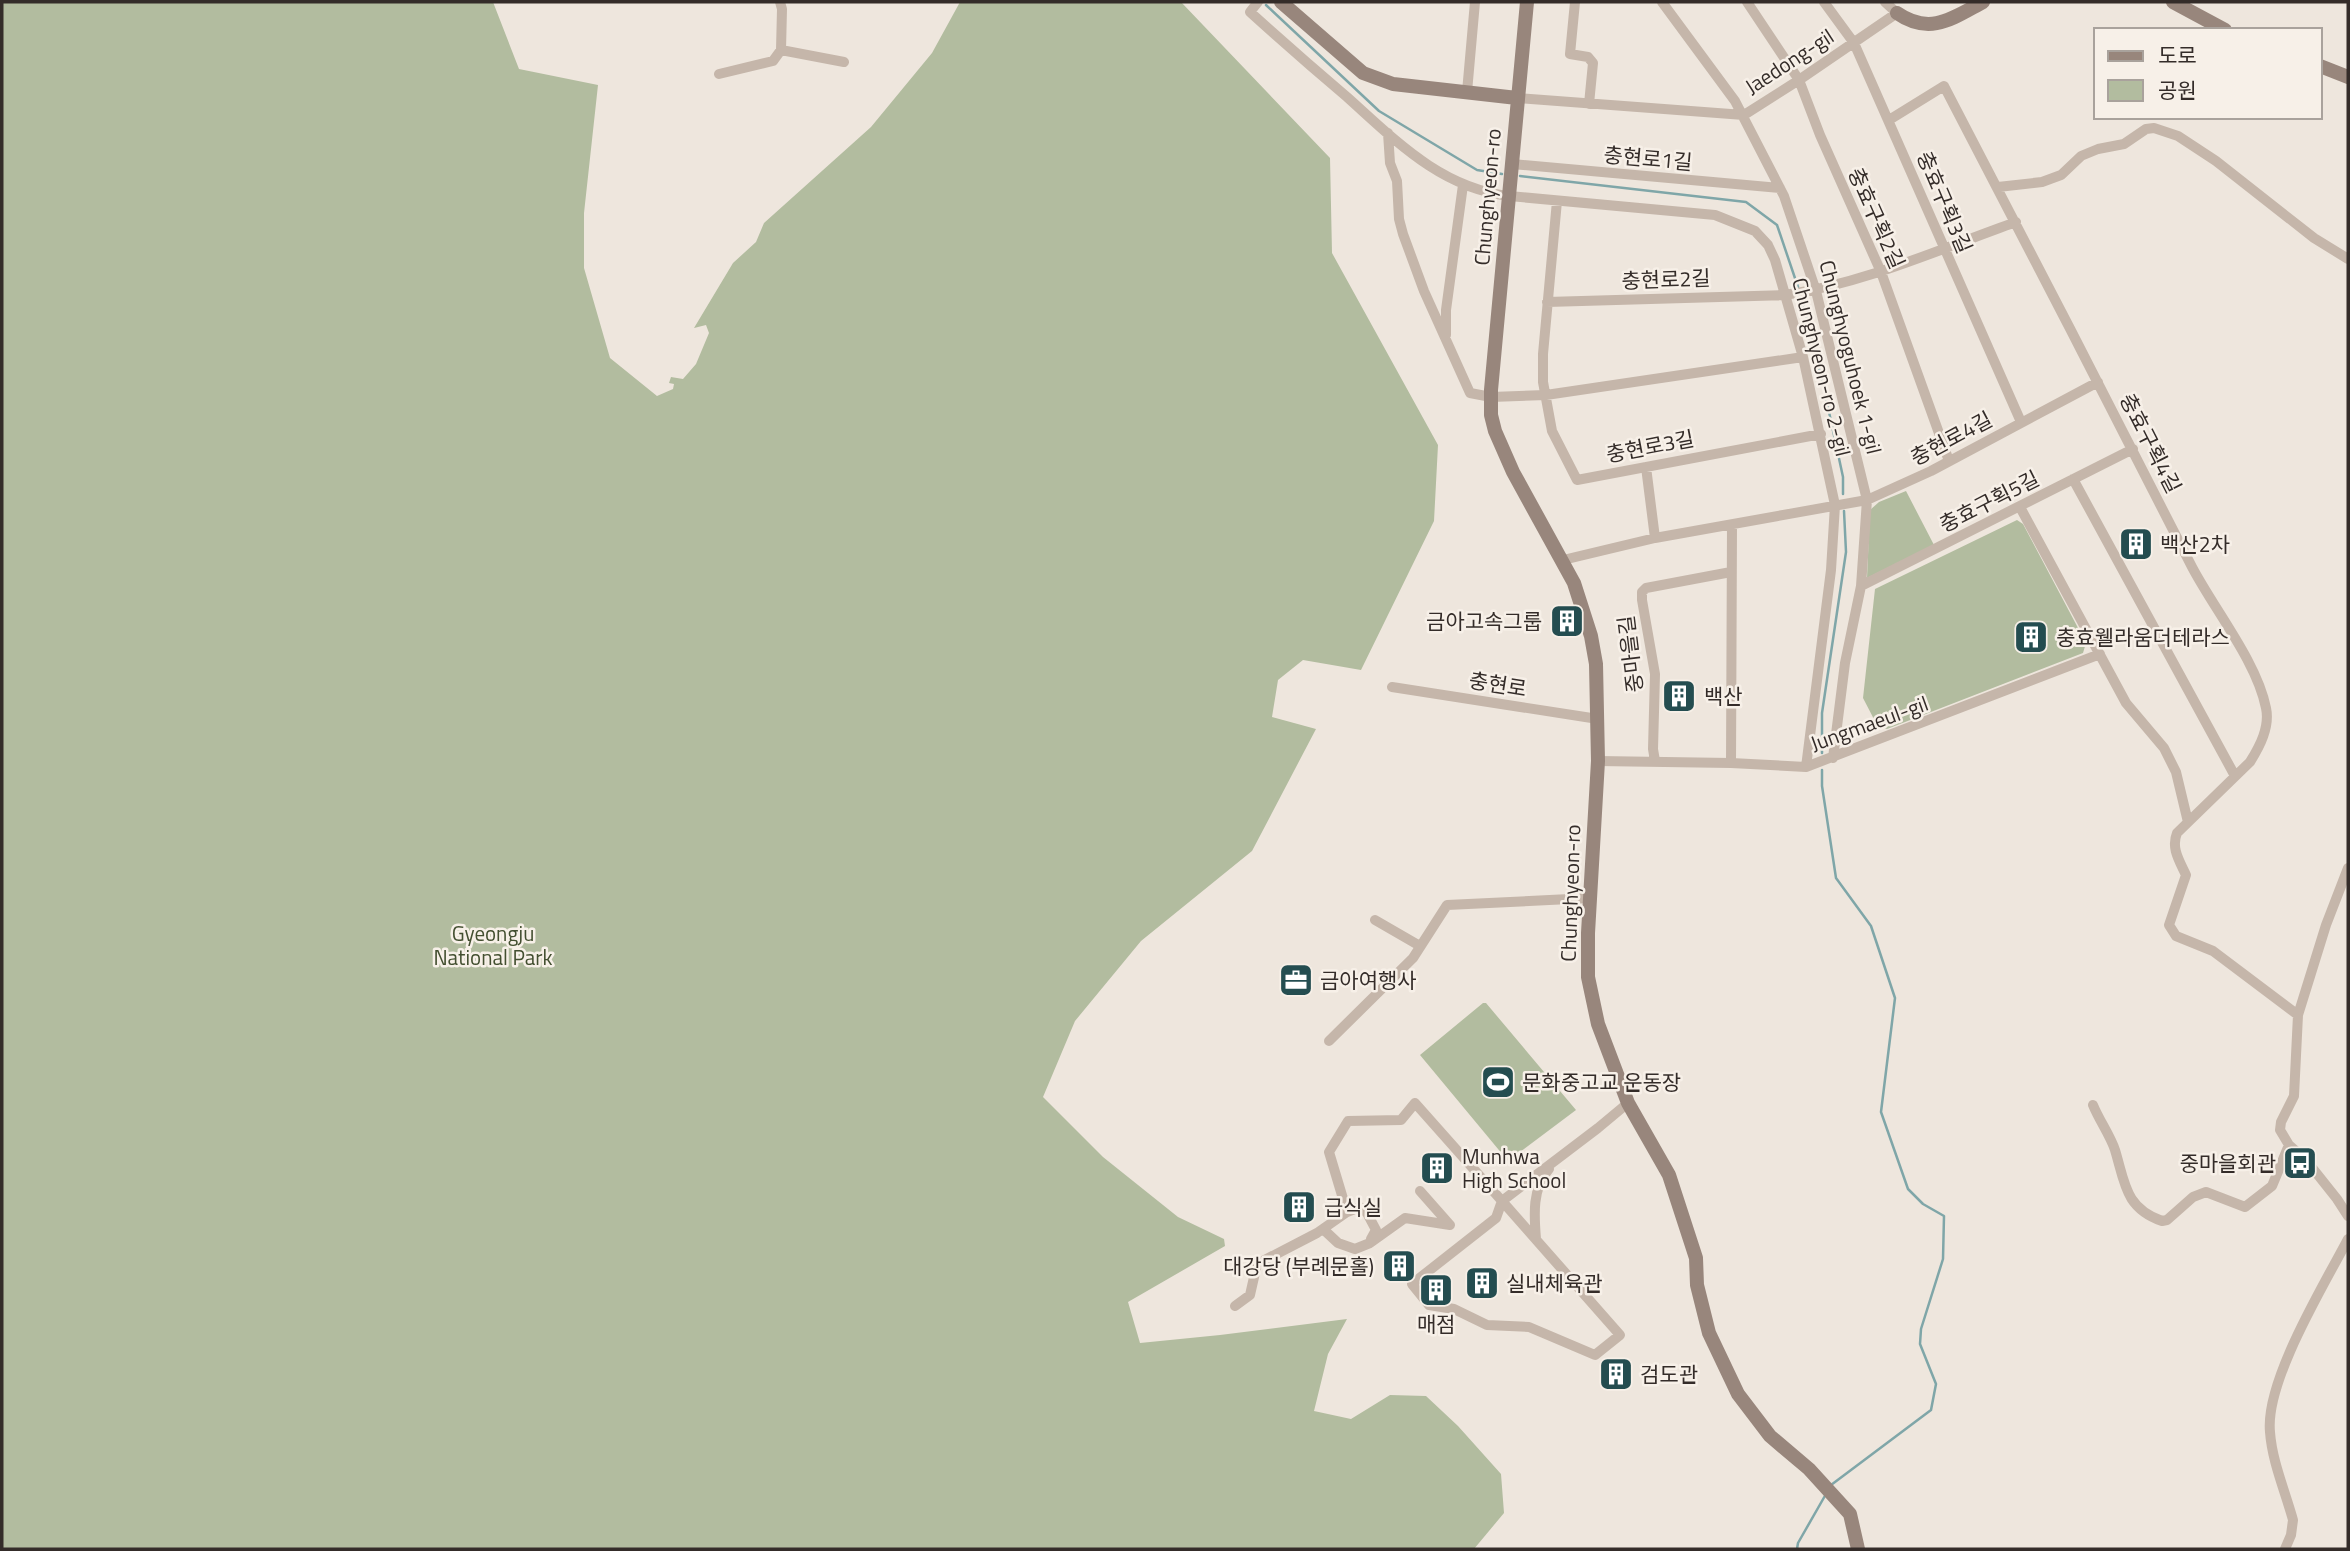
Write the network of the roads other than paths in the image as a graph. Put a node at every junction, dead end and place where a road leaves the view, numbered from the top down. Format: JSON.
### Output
{"nodes":[{"id":1,"x":780,"y":2,"type":"edge"},
{"id":2,"x":1258,"y":2,"type":"edge"},
{"id":3,"x":1281,"y":2,"type":"edge"},
{"id":4,"x":1475,"y":2,"type":"edge"},
{"id":5,"x":1527,"y":2,"type":"edge"},
{"id":6,"x":1574,"y":2,"type":"edge"},
{"id":7,"x":1662,"y":2,"type":"edge"},
{"id":8,"x":1747,"y":2,"type":"edge"},
{"id":9,"x":1824,"y":2,"type":"edge"},
{"id":10,"x":1885,"y":2,"type":"edge"},
{"id":11,"x":1983,"y":2,"type":"edge"},
{"id":12,"x":2174,"y":2,"type":"edge"},
{"id":13,"x":1897,"y":13,"type":"junction"},
{"id":14,"x":2221,"y":28,"type":"edge"},
{"id":15,"x":1854,"y":44,"type":"junction"},
{"id":16,"x":781,"y":50,"type":"junction"},
{"id":17,"x":844,"y":62,"type":"dead end"},
{"id":18,"x":2322,"y":67,"type":"edge"},
{"id":19,"x":719,"y":74,"type":"dead end"},
{"id":20,"x":2348,"y":77,"type":"edge"},
{"id":21,"x":1799,"y":80,"type":"junction"},
{"id":22,"x":1467,"y":92,"type":"junction"},
{"id":23,"x":1517,"y":98,"type":"junction"},
{"id":24,"x":1590,"y":104,"type":"junction"},
{"id":25,"x":1744,"y":115,"type":"junction"},
{"id":26,"x":1889,"y":120,"type":"junction"},
{"id":27,"x":1388,"y":133,"type":"junction"},
{"id":28,"x":1512,"y":164,"type":"junction"},
{"id":29,"x":1464,"y":185,"type":"junction"},
{"id":30,"x":1998,"y":187,"type":"junction"},
{"id":31,"x":1780,"y":188,"type":"junction"},
{"id":32,"x":1509,"y":196,"type":"junction"},
{"id":33,"x":1557,"y":201,"type":"junction"},
{"id":34,"x":2017,"y":222,"type":"junction"},
{"id":35,"x":1944,"y":248,"type":"junction"},
{"id":36,"x":2348,"y":259,"type":"edge"},
{"id":37,"x":1881,"y":272,"type":"junction"},
{"id":38,"x":1816,"y":290,"type":"junction"},
{"id":39,"x":1785,"y":295,"type":"junction"},
{"id":40,"x":1547,"y":302,"type":"junction"},
{"id":41,"x":1447,"y":341,"type":"junction"},
{"id":42,"x":1803,"y":357,"type":"junction"},
{"id":43,"x":2098,"y":382,"type":"junction"},
{"id":44,"x":1546,"y":395,"type":"junction"},
{"id":45,"x":1491,"y":397,"type":"junction"},
{"id":46,"x":2021,"y":422,"type":"junction"},
{"id":47,"x":1821,"y":434,"type":"junction"},
{"id":48,"x":2133,"y":449,"type":"junction"},
{"id":49,"x":1949,"y":461,"type":"junction"},
{"id":50,"x":1646,"y":467,"type":"junction"},
{"id":51,"x":2073,"y":479,"type":"junction"},
{"id":52,"x":1867,"y":500,"type":"junction"},
{"id":53,"x":1835,"y":505,"type":"junction"},
{"id":54,"x":2021,"y":507,"type":"junction"},
{"id":55,"x":1732,"y":525,"type":"junction"},
{"id":56,"x":1655,"y":538,"type":"junction"},
{"id":57,"x":1563,"y":560,"type":"junction"},
{"id":58,"x":1731,"y":572,"type":"junction"},
{"id":59,"x":1861,"y":586,"type":"junction"},
{"id":60,"x":2100,"y":654,"type":"junction"},
{"id":61,"x":1392,"y":687,"type":"dead end"},
{"id":62,"x":1598,"y":719,"type":"junction"},
{"id":63,"x":1833,"y":758,"type":"junction"},
{"id":64,"x":1598,"y":761,"type":"junction"},
{"id":65,"x":1655,"y":761,"type":"junction"},
{"id":66,"x":1731,"y":763,"type":"junction"},
{"id":67,"x":1806,"y":767,"type":"junction"},
{"id":68,"x":2235,"y":776,"type":"junction"},
{"id":69,"x":2189,"y":822,"type":"junction"},
{"id":70,"x":2348,"y":868,"type":"edge"},
{"id":71,"x":1590,"y":898,"type":"junction"},
{"id":72,"x":1375,"y":920,"type":"dead end"},
{"id":73,"x":1420,"y":946,"type":"junction"},
{"id":74,"x":2298,"y":1015,"type":"junction"},
{"id":75,"x":1329,"y":1041,"type":"dead end"},
{"id":76,"x":1628,"y":1103,"type":"junction"},
{"id":77,"x":2093,"y":1105,"type":"dead end"},
{"id":78,"x":2289,"y":1145,"type":"junction"},
{"id":79,"x":1563,"y":1154,"type":"junction"},
{"id":80,"x":1420,"y":1191,"type":"dead end"},
{"id":81,"x":1502,"y":1201,"type":"junction"},
{"id":82,"x":1348,"y":1212,"type":"junction"},
{"id":83,"x":2348,"y":1216,"type":"edge"},
{"id":84,"x":1323,"y":1229,"type":"junction"},
{"id":85,"x":1536,"y":1239,"type":"junction"},
{"id":86,"x":2348,"y":1239,"type":"edge"},
{"id":87,"x":1370,"y":1243,"type":"junction"},
{"id":88,"x":1235,"y":1306,"type":"dead end"},
{"id":89,"x":1858,"y":1549,"type":"edge"},
{"id":90,"x":2285,"y":1549,"type":"edge"}],
"edges":[{"from":1,"to":16,"type":"street"},
{"from":2,"to":27,"type":"street","name":"Chunghyeon-ro 2-gil"},
{"from":3,"to":22,"type":"street"},
{"from":4,"to":22,"type":"street"},
{"from":5,"to":23,"type":"street","name":"Chunghyeon-ro"},
{"from":6,"to":24,"type":"street"},
{"from":7,"to":25,"type":"street","name":"Chunghyoguhoek 1-gil"},
{"from":8,"to":21,"type":"street","name":"충효구획2길"},
{"from":9,"to":15,"type":"street","name":"충효구획3길"},
{"from":10,"to":13,"type":"street"},
{"from":11,"to":13,"type":"street"},
{"from":12,"to":14,"type":"street"},
{"from":13,"to":15,"type":"street","name":"Jaedong-gil"},
{"from":15,"to":21,"type":"street","name":"Jaedong-gil"},
{"from":15,"to":26,"type":"street","name":"충효구획3길"},
{"from":16,"to":17,"type":"street"},
{"from":16,"to":19,"type":"street"},
{"from":18,"to":20,"type":"street"},
{"from":21,"to":25,"type":"street","name":"Jaedong-gil"},
{"from":21,"to":37,"type":"street","name":"충효구획2길"},
{"from":22,"to":23,"type":"street"},
{"from":23,"to":24,"type":"street","name":"Jaedong-gil"},
{"from":23,"to":28,"type":"street","name":"Chunghyeon-ro"},
{"from":24,"to":25,"type":"street","name":"Jaedong-gil"},
{"from":25,"to":31,"type":"street","name":"Chunghyoguhoek 1-gil"},
{"from":26,"to":30,"type":"street","name":"충효구획4길"},
{"from":26,"to":35,"type":"street","name":"충효구획3길"},
{"from":27,"to":29,"type":"street","name":"Chunghyeon-ro 2-gil"},
{"from":27,"to":41,"type":"street"},
{"from":28,"to":31,"type":"street","name":"충현로1길"},
{"from":28,"to":32,"type":"street","name":"Chunghyeon-ro"},
{"from":29,"to":32,"type":"street","name":"Chunghyeon-ro 2-gil"},
{"from":29,"to":41,"type":"street"},
{"from":30,"to":34,"type":"street","name":"충효구획4길"},
{"from":30,"to":36,"type":"street"},
{"from":31,"to":38,"type":"street","name":"Chunghyoguhoek 1-gil"},
{"from":32,"to":33,"type":"street","name":"Chunghyeon-ro 2-gil"},
{"from":32,"to":45,"type":"street","name":"Chunghyeon-ro"},
{"from":33,"to":39,"type":"street","name":"Chunghyeon-ro 2-gil"},
{"from":33,"to":40,"type":"street","name":"충현로3길"},
{"from":34,"to":35,"type":"street","name":"충현로2길"},
{"from":34,"to":43,"type":"street","name":"충효구획4길"},
{"from":35,"to":37,"type":"street","name":"충현로2길"},
{"from":35,"to":46,"type":"street","name":"충효구획3길"},
{"from":37,"to":38,"type":"street","name":"충현로2길"},
{"from":37,"to":49,"type":"street","name":"충효구획2길"},
{"from":38,"to":39,"type":"street","name":"충현로2길"},
{"from":38,"to":52,"type":"street","name":"Chunghyoguhoek 1-gil"},
{"from":39,"to":40,"type":"street","name":"충현로2길"},
{"from":39,"to":42,"type":"street","name":"Chunghyeon-ro 2-gil"},
{"from":40,"to":44,"type":"street","name":"충현로3길"},
{"from":41,"to":45,"type":"street"},
{"from":42,"to":44,"type":"street"},
{"from":42,"to":47,"type":"street","name":"Chunghyeon-ro 2-gil"},
{"from":43,"to":46,"type":"street","name":"충현로4길"},
{"from":43,"to":48,"type":"street","name":"충효구획4길"},
{"from":44,"to":45,"type":"street"},
{"from":44,"to":50,"type":"street","name":"충현로3길"},
{"from":45,"to":57,"type":"street","name":"Chunghyeon-ro"},
{"from":46,"to":49,"type":"street","name":"충현로4길"},
{"from":47,"to":50,"type":"street","name":"충현로3길"},
{"from":47,"to":53,"type":"street","name":"Chunghyeon-ro 2-gil"},
{"from":48,"to":51,"type":"street","name":"충효구획5길"},
{"from":48,"to":68,"type":"street","name":"충효구획4길"},
{"from":49,"to":52,"type":"street","name":"충현로4길"},
{"from":50,"to":56,"type":"street"},
{"from":51,"to":54,"type":"street","name":"충효구획5길"},
{"from":51,"to":68,"type":"street"},
{"from":52,"to":53,"type":"street","name":"충현로4길"},
{"from":52,"to":59,"type":"street","name":"Chunghyoguhoek 1-gil"},
{"from":53,"to":55,"type":"street","name":"충현로4길"},
{"from":53,"to":67,"type":"street","name":"Chunghyeon-ro 2-gil"},
{"from":54,"to":59,"type":"street","name":"충효구획5길"},
{"from":54,"to":60,"type":"street"},
{"from":55,"to":56,"type":"street","name":"충현로4길"},
{"from":55,"to":58,"type":"street"},
{"from":56,"to":57,"type":"street","name":"충현로4길"},
{"from":57,"to":62,"type":"street","name":"Chunghyeon-ro"},
{"from":58,"to":65,"type":"street","name":"중마을길"},
{"from":58,"to":66,"type":"street"},
{"from":59,"to":63,"type":"street","name":"Chunghyoguhoek 1-gil"},
{"from":60,"to":63,"type":"street","name":"Jungmaeul-gil"},
{"from":60,"to":69,"type":"street"},
{"from":61,"to":62,"type":"street","name":"충현로"},
{"from":62,"to":64,"type":"street","name":"Chunghyeon-ro"},
{"from":63,"to":67,"type":"street","name":"Jungmaeul-gil"},
{"from":64,"to":65,"type":"street","name":"Jungmaeul-gil"},
{"from":64,"to":71,"type":"street","name":"Chunghyeon-ro"},
{"from":65,"to":66,"type":"street","name":"Jungmaeul-gil"},
{"from":66,"to":67,"type":"street","name":"Jungmaeul-gil"},
{"from":68,"to":69,"type":"street","name":"충효구획4길"},
{"from":69,"to":74,"type":"street","name":"충효구획4길"},
{"from":70,"to":74,"type":"street"},
{"from":71,"to":73,"type":"street"},
{"from":71,"to":76,"type":"street","name":"Chunghyeon-ro"},
{"from":72,"to":73,"type":"street"},
{"from":73,"to":75,"type":"street"},
{"from":74,"to":78,"type":"street"},
{"from":76,"to":79,"type":"street"},
{"from":76,"to":89,"type":"street","name":"Chunghyeon-ro"},
{"from":77,"to":78,"type":"street"},
{"from":78,"to":83,"type":"street"},
{"from":79,"to":81,"type":"street"},
{"from":79,"to":85,"type":"street"},
{"from":80,"to":87,"type":"street"},
{"from":81,"to":82,"type":"street"},
{"from":81,"to":85,"type":"street"},
{"from":81,"to":85,"type":"street"},
{"from":82,"to":84,"type":"street"},
{"from":82,"to":87,"type":"street"},
{"from":84,"to":87,"type":"street"},
{"from":84,"to":88,"type":"street"},
{"from":86,"to":90,"type":"street"}]}
